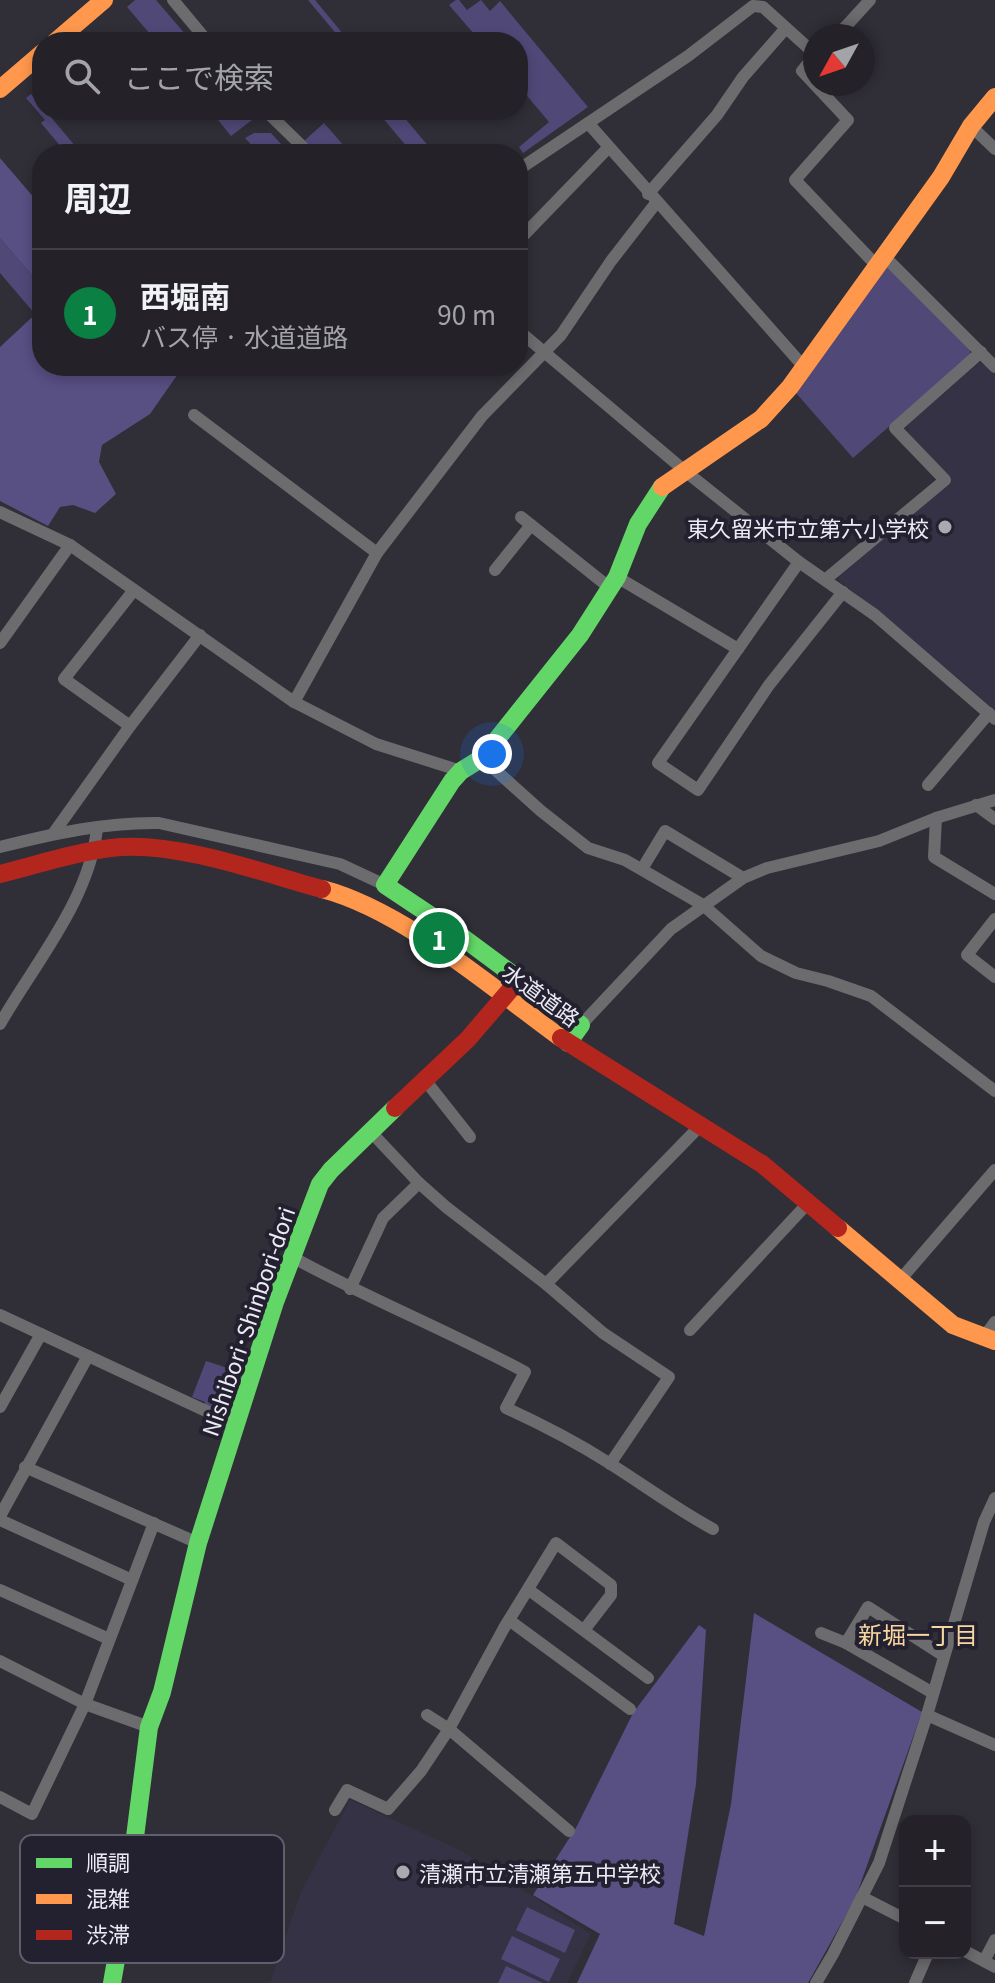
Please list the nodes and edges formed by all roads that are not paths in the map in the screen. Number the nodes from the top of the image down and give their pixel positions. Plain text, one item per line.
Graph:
1 (104, 0) edge
2 (173, 0) edge
3 (870, 0) edge
4 (848, 24) edge
5 (786, 28) junction
6 (67, 32) edge
7 (200, 32) edge
8 (803, 43) edge
9 (32, 62) edge
10 (0, 89) edge
11 (825, 96) edge
12 (995, 97) edge
13 (273, 120) edge
14 (588, 123) junction
15 (971, 126) junction
16 (299, 144) edge
17 (608, 148) junction
18 (995, 149) edge
19 (528, 163) edge
20 (652, 198) junction
21 (528, 231) edge
22 (881, 262) junction
23 (528, 338) edge
24 (546, 352) junction
25 (981, 352) junction
26 (804, 367) junction
27 (995, 367) edge
28 (528, 370) edge
29 (522, 376) edge
30 (194, 415) dead end
31 (685, 471) junction
32 (0, 512) edge
33 (70, 545) junction
34 (377, 553) junction
35 (799, 562) junction
36 (495, 570) dead end
37 (826, 579) junction
38 (614, 582) junction
39 (134, 590) junction
40 (843, 592) junction
41 (200, 635) junction
42 (0, 643) edge
43 (738, 649) junction
44 (294, 702) junction
45 (992, 716) edge
46 (130, 726) junction
47 (482, 758) junction
48 (461, 771) junction
49 (928, 785) dead end
50 (995, 800) edge
51 (976, 805) junction
52 (936, 818) junction
53 (995, 819) edge
54 (97, 828) junction
55 (53, 834) junction
56 (0, 847) edge
57 (94, 851) junction
58 (642, 869) junction
59 (0, 874) edge
60 (743, 878) junction
61 (385, 885) junction
62 (995, 894) edge
63 (703, 905) junction
64 (995, 919) edge
65 (995, 977) edge
66 (519, 979) junction
67 (504, 997) junction
68 (0, 1024) edge
69 (581, 1025) junction
70 (568, 1043) junction
71 (425, 1080) junction
72 (995, 1091) edge
73 (701, 1125) junction
74 (371, 1132) junction
75 (470, 1137) dead end
76 (995, 1170) edge
77 (419, 1183) junction
78 (809, 1202) junction
79 (294, 1258) junction
80 (900, 1280) junction
81 (546, 1284) junction
82 (350, 1289) junction
83 (0, 1315) edge
84 (690, 1330) dead end
85 (991, 1333) edge
86 (41, 1334) junction
87 (88, 1356) junction
88 (4, 1390) edge
89 (0, 1407) edge
90 (236, 1425) junction
91 (610, 1464) junction
92 (25, 1467) junction
93 (995, 1498) edge
94 (0, 1518) edge
95 (154, 1523) junction
96 (713, 1529) dead end
97 (198, 1543) junction
98 (132, 1580) junction
99 (0, 1590) edge
100 (529, 1590) junction
101 (509, 1620) junction
102 (584, 1630) junction
103 (821, 1633) dead end
104 (109, 1639) junction
105 (846, 1643) junction
106 (944, 1656) junction
107 (0, 1661) edge
108 (648, 1678) dead end
109 (933, 1693) junction
110 (85, 1704) junction
111 (630, 1709) dead end
112 (427, 1715) dead end
113 (927, 1715) junction
114 (149, 1727) junction
115 (449, 1729) junction
116 (995, 1745) edge
117 (0, 1797) edge
118 (335, 1810) dead end
119 (569, 1831) dead end
120 (135, 1835) edge
121 (862, 1897) junction
122 (899, 1916) edge
123 (995, 1940) edge
124 (971, 1954) edge
125 (925, 1959) edge
126 (116, 1963) edge
127 (990, 1964) edge
128 (112, 1983) edge
129 (816, 1983) edge
130 (915, 1983) edge

1 - 6 street
2 - 7 street
3 - 4 street
5 - 8 street
5 - 14 street
5 - 20 street
9 - 10 street
11 - 22 street
12 - 15 street
13 - 16 street
14 - 17 street
14 - 19 street
15 - 18 street
15 - 22 street
17 - 20 street
17 - 21 street
20 - 24 street
20 - 26 street
22 - 25 street
22 - 26 street
23 - 24 street
24 - 28 street
24 - 31 street
25 - 27 street
25 - 37 street
26 - 31 street
29 - 34 street
30 - 34 street
31 - 35 street
31 - 38 street
32 - 33 street
33 - 39 street
33 - 42 street
34 - 44 street
35 - 37 street
35 - 43 street
36 - 38 street
37 - 40 street
38 - 43 street
38 - 47 street
39 - 41 street
39 - 46 street
40 - 43 street
40 - 45 street
41 - 44 street
41 - 46 street
44 - 48 street
45 - 49 street
46 - 55 street
47 - 48 street
47 - 58 street
48 - 61 street
50 - 51 street
51 - 52 street
51 - 53 street
52 - 60 street
52 - 62 street
54 - 55 street
54 - 57 street
54 - 61 street
55 - 56 street
57 - 59 street, 水道道路
57 - 67 street, 水道道路
57 - 68 street
58 - 60 street
58 - 63 street
60 - 63 street
61 - 66 street
63 - 69 street
63 - 72 street
64 - 65 street
66 - 67 street, Nishibori･Shinbori-dori
66 - 69 street
67 - 70 street, 水道道路
67 - 71 street, Nishibori･Shinbori-dori
69 - 70 street
70 - 73 street, 水道道路
71 - 74 street, Nishibori･Shinbori-dori
71 - 75 street
73 - 78 street, 水道道路
73 - 81 street
74 - 77 street
74 - 79 street, Nishibori･Shinbori-dori
76 - 80 street
77 - 81 street
77 - 82 street
78 - 80 street, 水道道路
78 - 84 street
79 - 82 street
79 - 90 street, Nishibori･Shinbori-dori
80 - 85 street, 水道道路
81 - 91 street
82 - 91 street
83 - 86 street
86 - 87 street
86 - 88 street
87 - 90 street
87 - 92 street
88 - 89 street
90 - 97 street, Nishibori･Shinbori-dori
91 - 96 street
92 - 94 street
92 - 95 street
93 - 106 street
94 - 98 street
95 - 97 street
95 - 98 street
97 - 114 street, Nishibori･Shinbori-dori
98 - 104 street
99 - 104 street
100 - 101 street
100 - 102 street
100 - 102 street
101 - 111 street
101 - 115 street
102 - 108 street
103 - 105 street
104 - 110 street
105 - 106 street
105 - 109 street
106 - 109 street
107 - 110 street
109 - 113 street
110 - 114 street
110 - 117 street
112 - 115 street
113 - 116 street
113 - 121 street
114 - 120 street, Nishibori･Shinbori-dori
115 - 118 street
115 - 119 street
121 - 122 street
121 - 129 street
123 - 127 street
124 - 127 street
125 - 130 street
126 - 128 street, Nishibori･Shinbori-dori

